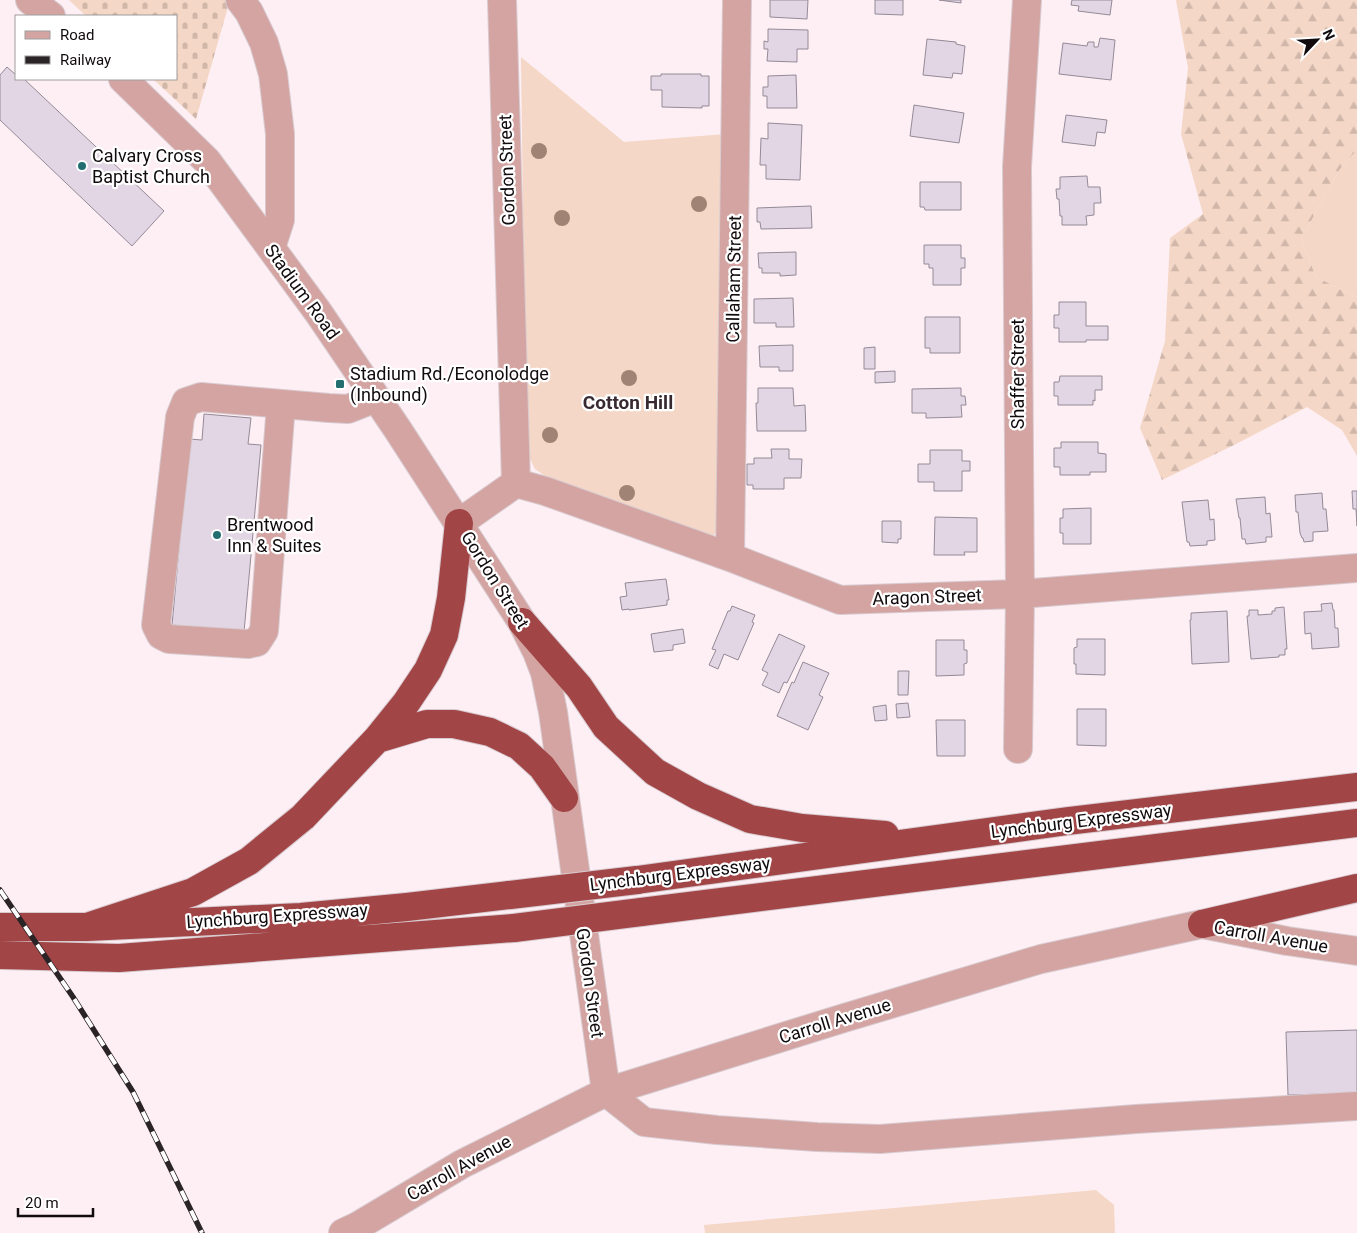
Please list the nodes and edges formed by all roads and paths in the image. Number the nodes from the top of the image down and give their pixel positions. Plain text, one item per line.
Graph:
1 (30, 0) edge
2 (240, 0) edge
3 (502, 0) edge
4 (737, 0) edge
5 (1027, 0) edge
6 (50, 15) edge
7 (124, 80) edge
8 (271, 248) junction
9 (376, 398) junction
10 (281, 404) junction
11 (516, 483) junction
12 (459, 523) junction
13 (730, 557) junction
14 (1357, 568) edge
15 (1020, 594) junction
16 (522, 622) junction
17 (377, 738) junction
18 (1018, 749) dead end
19 (1357, 787) edge
20 (564, 798) junction
21 (1357, 823) edge
22 (939, 839) junction
23 (1357, 888) edge
24 (1202, 924) junction
25 (0, 927) edge
26 (87, 927) junction
27 (1357, 951) edge
28 (0, 955) edge
29 (606, 1092) junction
30 (1357, 1106) edge
31 (344, 1233) edge

1 - 6 street
2 - 8 street
3 - 11 street, Gordon Street
4 - 13 street, Callaham Street
5 - 15 street, Shaffer Street
7 - 8 street, Stadium Road
8 - 9 street, Stadium Road
9 - 10 street
9 - 12 street, Stadium Road
10 - 10 street
11 - 12 street, Gordon Street
11 - 13 street, Aragon Street
12 - 16 street, Gordon Street
12 - 17 highway
13 - 15 street, Aragon Street
14 - 15 street, Aragon Street
15 - 18 street, Shaffer Street
16 - 20 street, Gordon Street
16 - 22 highway
17 - 20 highway
17 - 26 highway
19 - 22 highway, Lynchburg Expressway
20 - 29 street, Gordon Street
21 - 28 highway, Lynchburg Expressway, bridge
22 - 26 highway, Lynchburg Expressway, bridge
23 - 24 highway
24 - 27 street, Carroll Avenue
24 - 29 street, Carroll Avenue
25 - 26 highway, Lynchburg Expressway
29 - 30 street
29 - 31 street, Carroll Avenue

